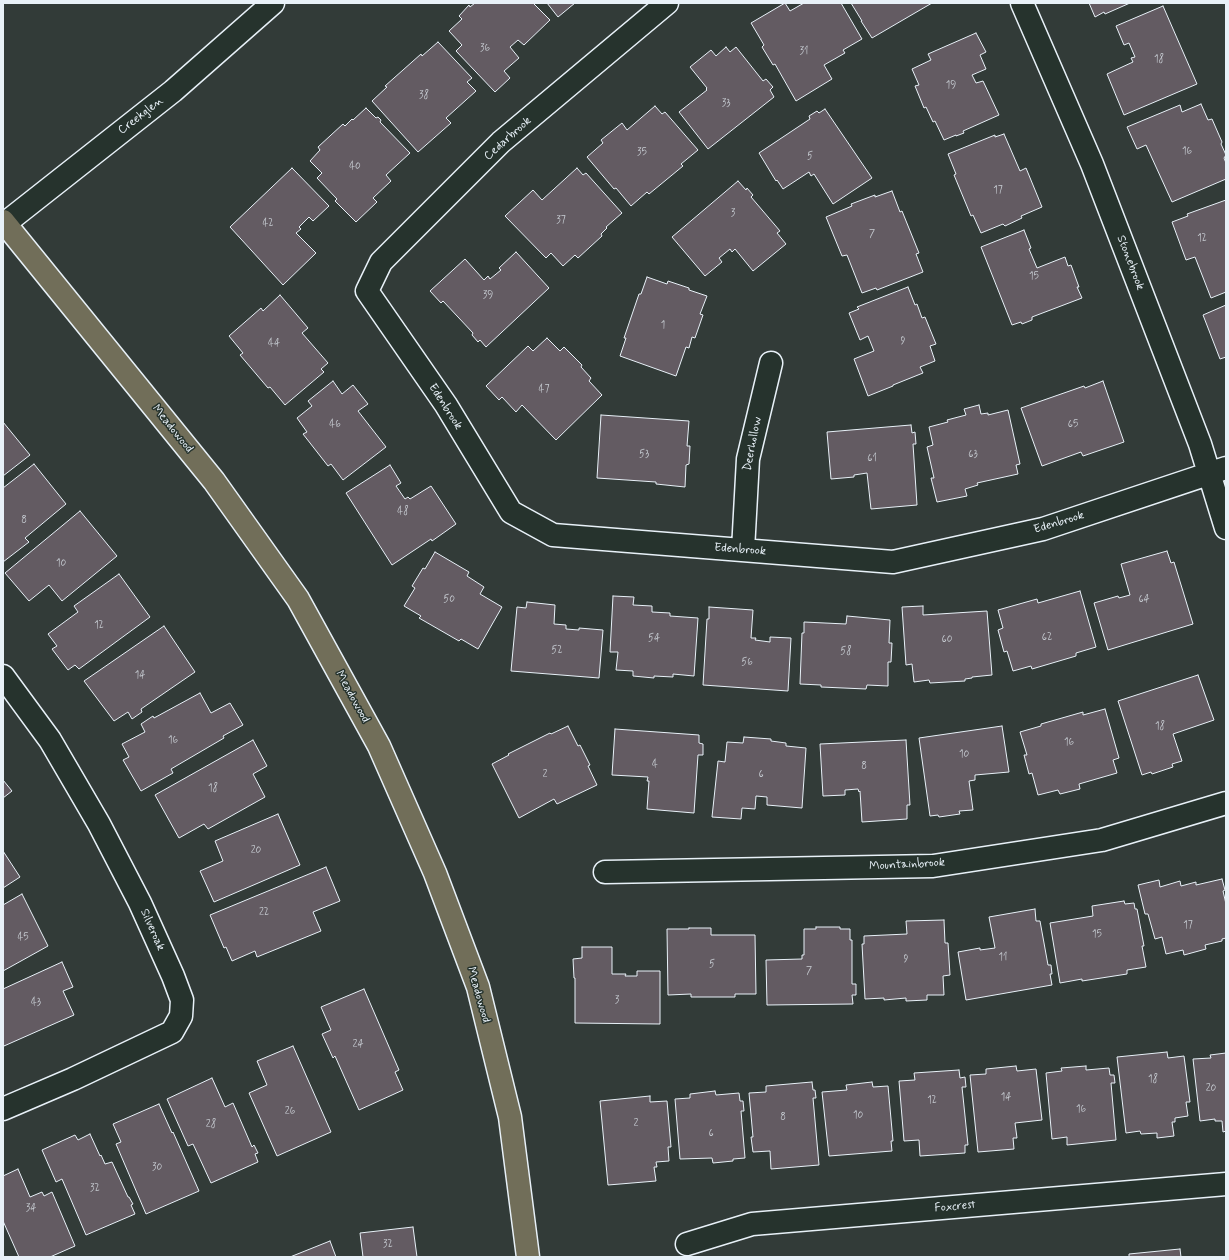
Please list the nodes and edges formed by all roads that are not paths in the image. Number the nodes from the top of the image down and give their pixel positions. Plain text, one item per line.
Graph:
1 (273, 3) edge
2 (667, 3) edge
3 (1022, 3) edge
4 (4, 223) edge
5 (367, 291) joint
6 (771, 363) dead end
7 (1218, 471) edge
8 (1226, 528) edge
9 (743, 550) junction
10 (3, 676) edge
11 (1226, 803) edge
12 (605, 872) dead end
13 (3, 1109) edge
14 (1226, 1184) edge
15 (687, 1244) dead end
16 (528, 1257) edge

1 - 4 street, Creekglen
2 - 5 street, Cedarbrook
3 - 7 street, Stonebrook
4 - 16 main road, Meadowood
5 - 9 street, Edenbrook
6 - 9 street, Deerhollow
7 - 8 street, Stonebrook
7 - 9 street, Edenbrook
10 - 13 street, Silveroak
11 - 12 street, Mountainbrook
14 - 15 street, Foxcrest

